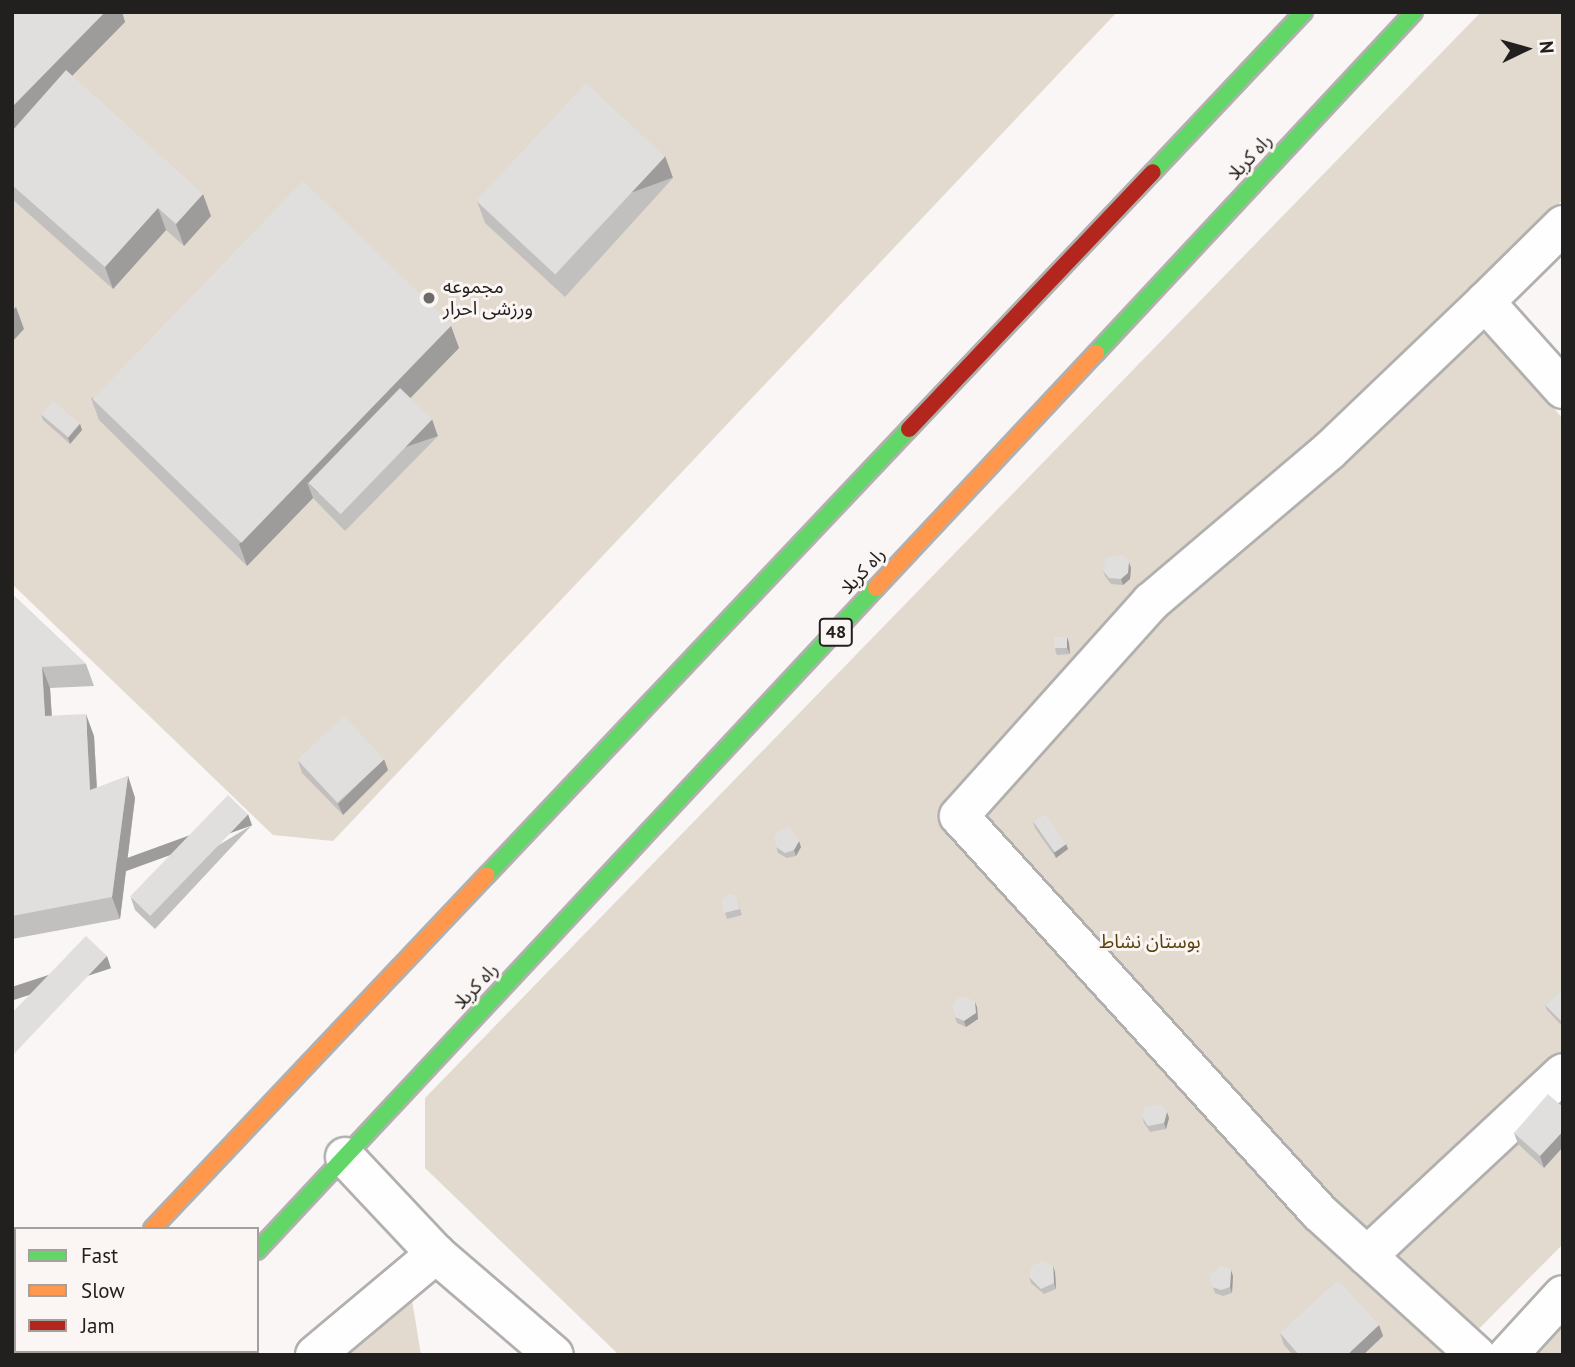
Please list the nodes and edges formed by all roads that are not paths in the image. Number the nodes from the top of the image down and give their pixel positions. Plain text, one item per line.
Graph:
1 (1304, 12) edge
2 (1414, 12) edge
3 (1563, 225) edge
4 (1485, 302) junction
5 (1563, 389) edge
6 (1563, 1073) edge
7 (345, 1157) junction
8 (154, 1227) edge
9 (259, 1249) edge
10 (436, 1254) junction
11 (1367, 1256) junction
12 (1563, 1295) edge
13 (315, 1355) edge
14 (554, 1355) edge
15 (1476, 1355) edge
16 (1508, 1355) edge

1 - 8 main road
2 - 7 main road, راه کربلا / 48
3 - 4 street
4 - 5 street
4 - 11 street
6 - 11 street
7 - 9 main road, راه کربلا / 48
7 - 10 street
10 - 13 street
10 - 14 street
11 - 15 street
12 - 16 street

